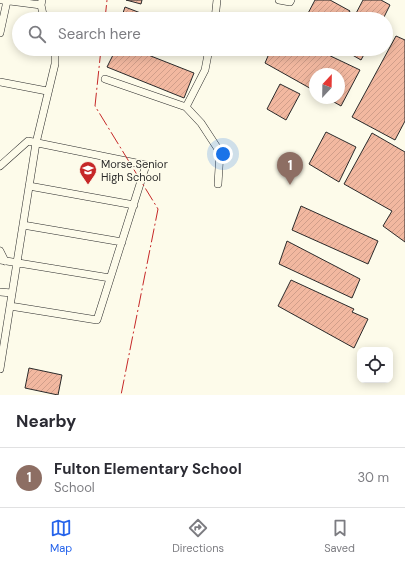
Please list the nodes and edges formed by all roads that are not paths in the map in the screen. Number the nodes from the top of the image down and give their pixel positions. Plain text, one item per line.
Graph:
1 (217, 0) edge
2 (279, 0) edge
3 (291, 0) edge
4 (5, 1) edge
5 (41, 2) edge
6 (43, 12) edge
7 (216, 12) edge
8 (0, 33) edge
9 (55, 56) edge
10 (208, 56) edge
11 (105, 79) dead end
12 (0, 82) edge
13 (47, 91) junction
14 (186, 107) junction
15 (36, 143) junction
16 (0, 166) edge
17 (218, 184) dead end
18 (29, 186) junction
19 (134, 205) junction
20 (23, 225) junction
21 (122, 242) junction
22 (0, 251) edge
23 (3, 260) edge
24 (17, 262) junction
25 (110, 278) junction
26 (0, 292) edge
27 (12, 293) junction
28 (10, 306) junction
29 (0, 365) edge

1 - 7 lane
2 - 3 lane
4 - 5 lane
4 - 8 lane
5 - 6 lane
9 - 13 lane
10 - 14 lane
11 - 14 lane
12 - 13 lane
13 - 15 lane
14 - 17 lane
15 - 16 lane
15 - 18 lane
15 - 19 lane
18 - 19 lane
18 - 20 lane
19 - 21 lane
20 - 21 lane
20 - 24 lane
21 - 25 lane
22 - 23 lane
23 - 24 lane
24 - 25 lane
24 - 27 lane
25 - 28 lane
26 - 27 lane
27 - 28 lane
28 - 29 lane

